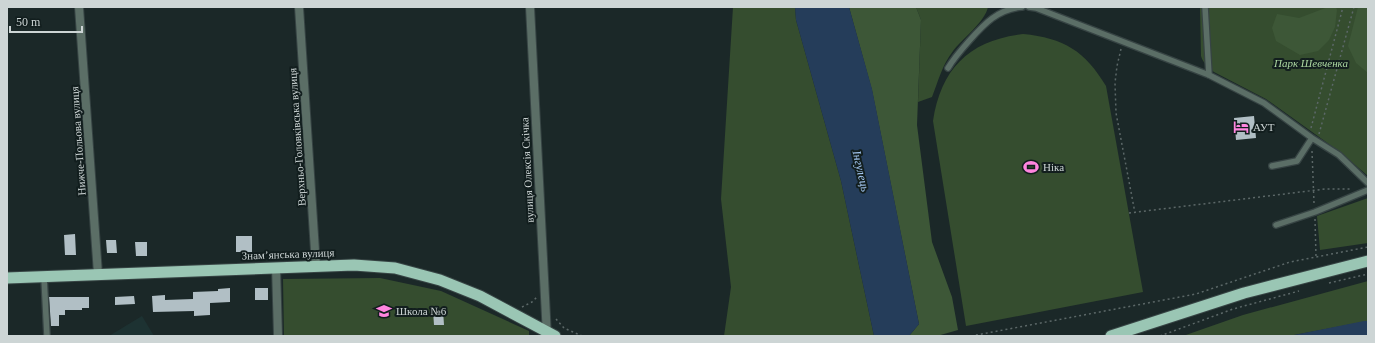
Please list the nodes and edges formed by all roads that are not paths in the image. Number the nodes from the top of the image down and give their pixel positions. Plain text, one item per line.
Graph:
1 (79, 7) edge
2 (299, 7) edge
3 (530, 7) edge
4 (1022, 7) edge
5 (1029, 7) edge
6 (1205, 7) edge
7 (948, 68) dead end
8 (1209, 75) junction
9 (1312, 138) junction
10 (1272, 166) dead end
11 (1368, 183) edge
12 (1368, 190) edge
13 (1276, 225) dead end
14 (1368, 261) edge
15 (316, 266) junction
16 (276, 267) junction
17 (98, 274) junction
18 (44, 276) junction
19 (7, 278) edge
20 (550, 334) edge
21 (47, 336) edge
22 (278, 336) edge
23 (1111, 336) edge

1 - 17 street, Нижче-Польова вулиця
2 - 15 street, Верхньо-Головківська вулиця
3 - 20 street, вулиця Олексія Скічка
4 - 7 lane
5 - 8 lane
6 - 8 lane
8 - 9 lane
9 - 10 lane
9 - 11 lane
12 - 13 lane
14 - 23 highway
15 - 16 highway, Знамʼянська вулиця
15 - 20 highway, Знамʼянська вулиця
16 - 17 highway, Знамʼянська вулиця
16 - 22 street
17 - 18 highway, Знамʼянська вулиця
18 - 19 highway, Знамʼянська вулиця
18 - 21 lane

